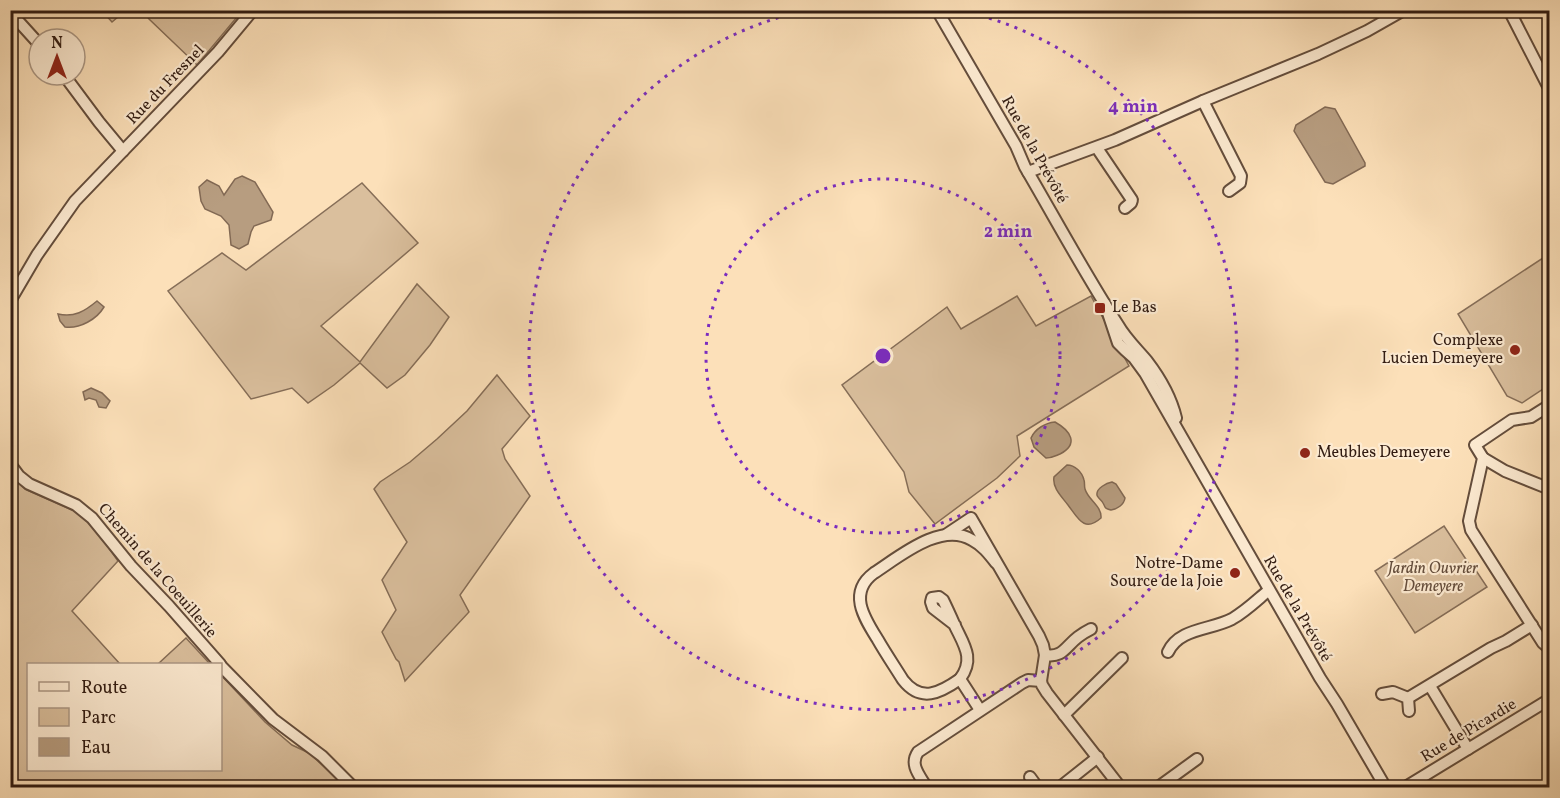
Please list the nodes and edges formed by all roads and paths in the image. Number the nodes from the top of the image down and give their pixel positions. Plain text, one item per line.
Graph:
1 (253, 10) edge
2 (937, 10) edge
3 (1404, 10) edge
4 (1509, 10) edge
5 (10, 12) edge
6 (27, 31) edge
7 (73, 87) edge
8 (1550, 90) edge
9 (1203, 101) junction
10 (1096, 148) junction
11 (123, 151) junction
12 (1028, 172) junction
13 (1230, 191) dead end
14 (1125, 208) dead end
15 (10, 301) edge
16 (1550, 405) edge
17 (1483, 458) junction
18 (10, 464) edge
19 (1550, 489) edge
20 (947, 534) junction
21 (996, 563) junction
22 (1269, 590) junction
23 (955, 625) dead end
24 (1532, 625) junction
25 (1091, 629) dead end
26 (1550, 649) edge
27 (1168, 652) dead end
28 (1045, 656) junction
29 (1122, 658) dead end
30 (218, 663) edge
31 (222, 667) edge
32 (960, 679) junction
33 (1041, 681) junction
34 (1430, 686) junction
35 (1382, 694) dead end
36 (1408, 698) junction
37 (1550, 699) edge
38 (980, 710) junction
39 (1409, 711) dead end
40 (1064, 715) junction
41 (1468, 749) junction
42 (1098, 757) junction
43 (1197, 759) dead end
44 (1030, 777) dead end
45 (354, 788) edge
46 (927, 788) edge
47 (1038, 788) edge
48 (1059, 788) edge
49 (1121, 788) edge
50 (1157, 788) edge
51 (1386, 788) edge
52 (1404, 788) edge

1 - 11 street, Rue du Fresnel
2 - 12 street, Rue de la Prévôté
3 - 9 street
4 - 8 street
5 - 6 street
7 - 11 street
9 - 10 street
9 - 13 street
10 - 12 street
10 - 14 street
11 - 15 street, Rue du Fresnel
12 - 22 street, Rue de la Prévôté
16 - 17 street
17 - 19 street
17 - 24 street
18 - 30 street, Chemin de la Coeuillerie
20 - 21 street
20 - 21 street
20 - 32 street
21 - 28 street
22 - 27 street
22 - 51 street, Rue de la Prévôté
23 - 32 street
24 - 26 street
24 - 34 street
25 - 28 street
28 - 33 street
29 - 40 street
31 - 45 street, Chemin de la Coeuillerie
32 - 38 street
33 - 38 street
33 - 40 street
34 - 36 street
34 - 41 street
35 - 36 street
36 - 39 street
37 - 41 street, Rue de Picardie
38 - 46 street
40 - 42 street
41 - 52 street, Rue de Picardie
42 - 48 street
42 - 49 street
43 - 50 street
44 - 47 street

